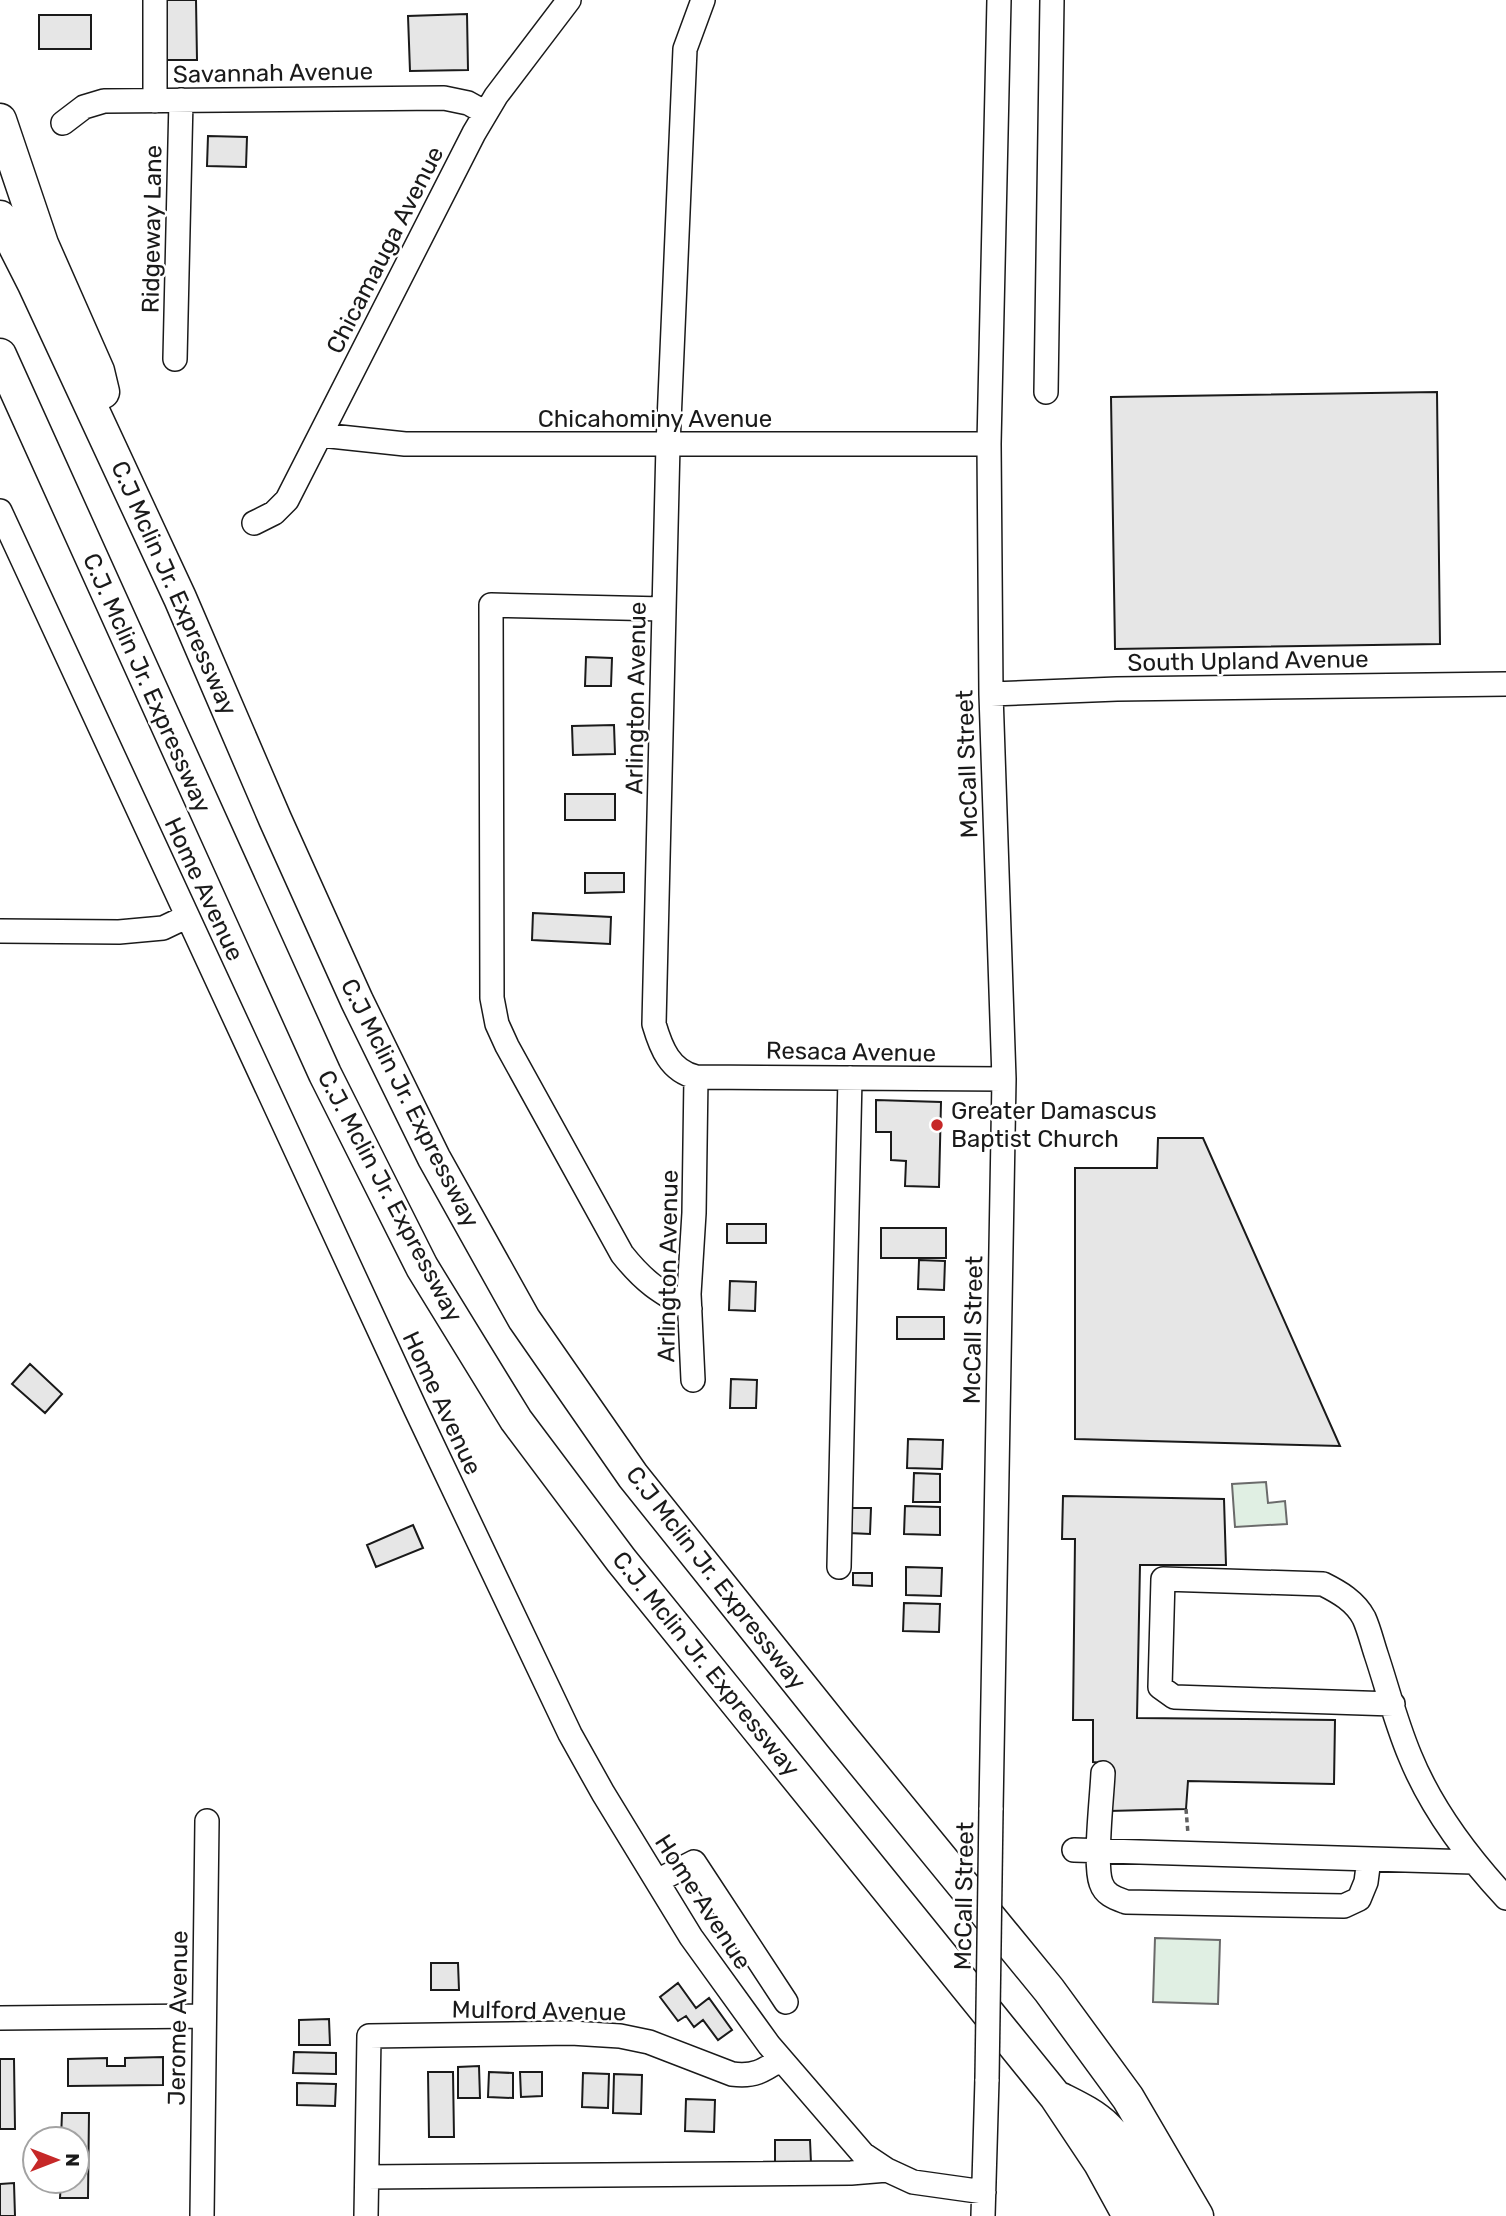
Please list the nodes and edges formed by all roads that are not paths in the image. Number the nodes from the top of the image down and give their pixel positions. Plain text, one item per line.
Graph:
1 (155, 0) edge
2 (569, 0) edge
3 (703, 0) edge
4 (999, 0) edge
5 (1052, 0) edge
6 (180, 100) junction
7 (155, 101) junction
8 (486, 113) junction
9 (0, 120) edge
10 (63, 123) dead end
11 (0, 217) edge
12 (0, 355) edge
13 (175, 359) dead end
14 (1046, 392) dead end
15 (321, 435) junction
16 (989, 444) junction
17 (668, 445) junction
18 (122, 472) junction
19 (0, 511) edge
20 (254, 523) dead end
21 (664, 610) junction
22 (1506, 684) edge
23 (991, 694) junction
24 (186, 917) junction
25 (0, 931) edge
26 (696, 1077) junction
27 (850, 1078) junction
28 (1004, 1079) junction
29 (690, 1310) junction
30 (693, 1380) dead end
31 (839, 1567) dead end
32 (1392, 1704) junction
33 (1103, 1773) dead end
34 (207, 1821) dead end
35 (1074, 1850) dead end
36 (1099, 1851) junction
37 (1369, 1859) junction
38 (1474, 1862) junction
39 (657, 1881) junction
40 (1506, 1898) edge
41 (786, 2002) dead end
42 (204, 2016) junction
43 (0, 2018) edge
44 (781, 2059) junction
45 (1056, 2097) junction
46 (887, 2170) junction
47 (367, 2177) junction
48 (984, 2192) junction
49 (202, 2216) edge
50 (366, 2216) edge
51 (984, 2216) edge
52 (1129, 2216) edge
53 (1163, 2216) edge
54 (1196, 2216) edge

1 - 7 street
2 - 8 street, Chicamauga Avenue
3 - 17 street, Arlington Avenue
4 - 16 street, McCall Street
5 - 14 street
6 - 7 street, Savannah Avenue
6 - 8 street, Savannah Avenue
6 - 13 street, Ridgeway Lane
7 - 10 street, Savannah Avenue
8 - 15 street, Chicamauga Avenue
9 - 18 highway
11 - 18 highway, C.J Mclin Jr. Expressway
12 - 45 highway, C.J. Mclin Jr. Expressway
15 - 17 street, Chicahominy Avenue
15 - 20 street, Chicamauga Avenue
16 - 17 street, Chicahominy Avenue
16 - 23 street, McCall Street
17 - 21 street, Arlington Avenue
18 - 54 highway, C.J Mclin Jr. Expressway
19 - 24 street, Home Avenue
21 - 26 street, Arlington Avenue
21 - 29 street
22 - 23 street, South Upland Avenue
23 - 28 street, McCall Street
24 - 25 street
24 - 39 street, Home Avenue
26 - 27 street, Resaca Avenue
26 - 29 street, Arlington Avenue
27 - 28 street, Resaca Avenue
27 - 31 street
28 - 48 street, McCall Street, bridge
29 - 30 street, Arlington Avenue
32 - 32 street
32 - 38 street
33 - 36 street
34 - 42 street, Jerome Avenue
35 - 36 street
36 - 37 street
36 - 37 street
37 - 38 street
38 - 40 street
39 - 41 street
39 - 44 street, Home Avenue
42 - 43 street
42 - 49 street, Jerome Avenue
44 - 46 street, Home Avenue
44 - 47 street, Mulford Avenue
45 - 52 highway, C.J. Mclin Jr. Expressway
45 - 53 highway
46 - 47 street
46 - 48 street, Home Avenue
47 - 50 street
48 - 51 street, McCall Street

